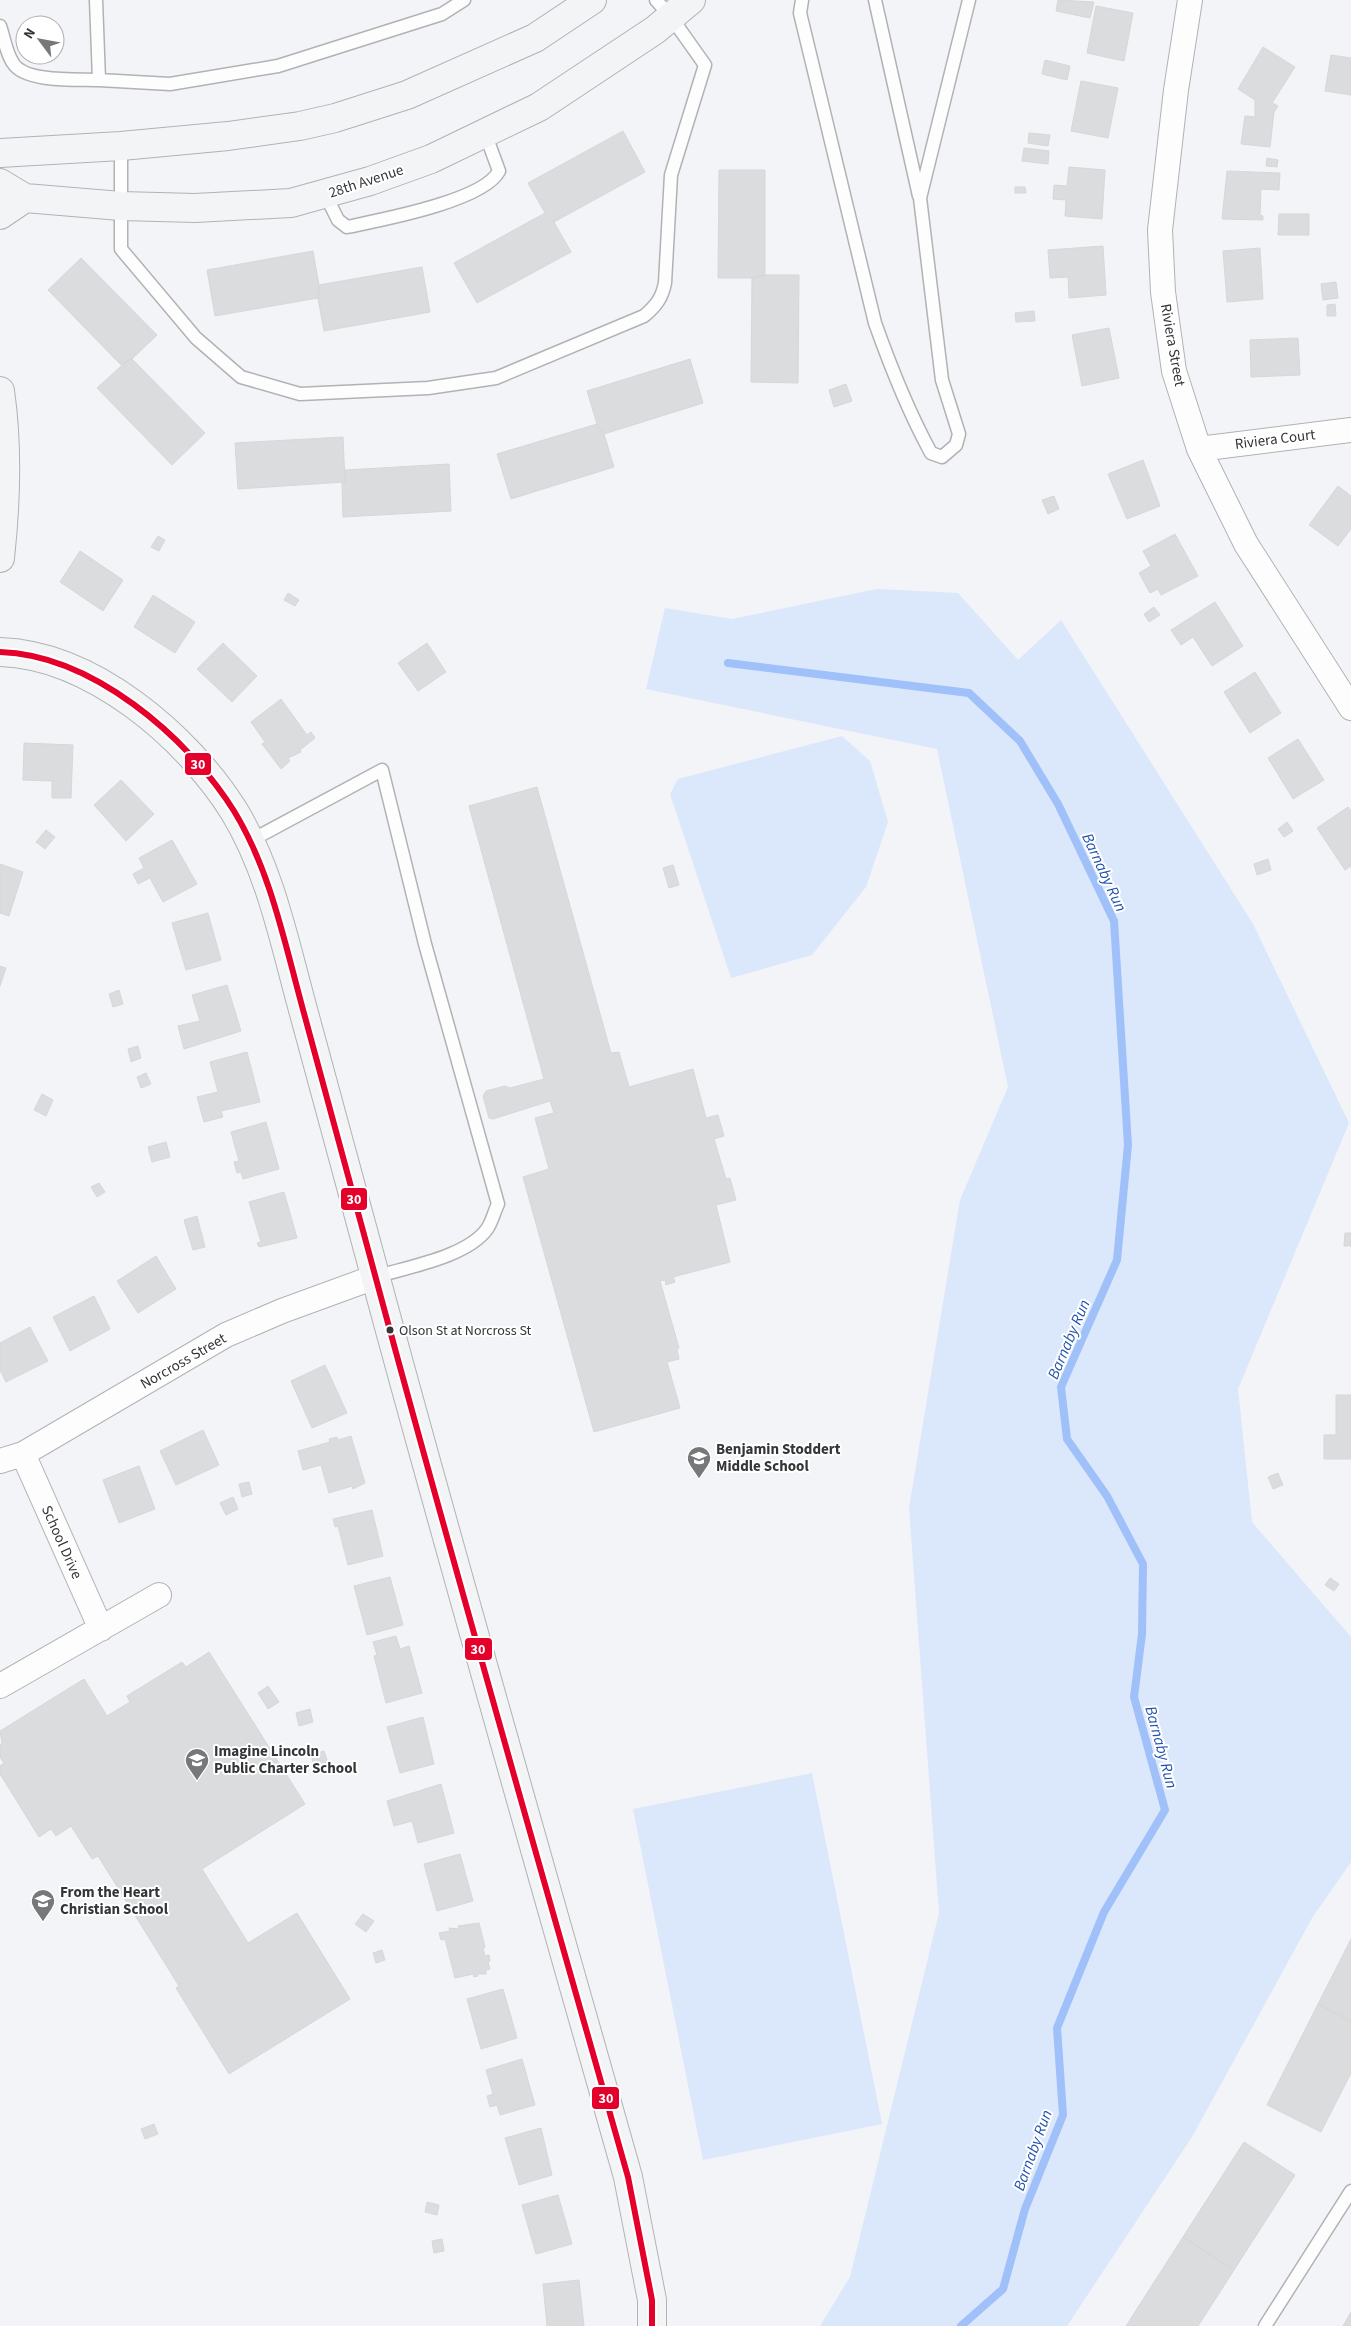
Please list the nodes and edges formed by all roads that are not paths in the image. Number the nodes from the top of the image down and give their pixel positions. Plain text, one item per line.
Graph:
1 (96, 0) edge
2 (464, 0) edge
3 (592, 0) edge
4 (802, 0) edge
5 (875, 0) edge
6 (969, 0) edge
7 (1190, 0) edge
8 (673, 6) edge
9 (0, 26) edge
10 (100, 80) junction
11 (485, 133) junction
12 (121, 146) junction
13 (0, 153) edge
14 (0, 183) edge
15 (326, 194) junction
16 (25, 198) junction
17 (920, 198) junction
18 (120, 206) junction
19 (0, 215) edge
20 (0, 391) edge
21 (1351, 430) edge
22 (1199, 449) junction
23 (0, 558) edge
24 (0, 652) edge
25 (1351, 708) edge
26 (250, 841) junction
27 (375, 1277) junction
28 (24, 1454) junction
29 (0, 1461) edge
30 (160, 1595) dead end
31 (101, 1629) junction
32 (0, 1686) edge
33 (1351, 2191) edge
34 (652, 2326) edge
35 (1265, 2326) edge

1 - 10 lane
2 - 10 lane
3 - 12 street
4 - 17 lane
5 - 17 lane
6 - 17 lane
7 - 22 street, Riviera Street
8 - 11 street, 28th Avenue
8 - 18 lane
9 - 10 lane
11 - 15 street, 28th Avenue
11 - 15 lane
12 - 13 street
12 - 18 lane
14 - 16 street, 28th Avenue
15 - 18 street, 28th Avenue
16 - 18 street, 28th Avenue
16 - 19 street
20 - 23 street
21 - 22 street, Riviera Court
22 - 25 street, Riviera Street
24 - 26 street
26 - 27 street
26 - 27 lane
27 - 28 street, Norcross Street
27 - 34 street
28 - 29 street, Norcross Street
28 - 31 street, School Drive
30 - 31 street
31 - 32 street
33 - 35 lane

